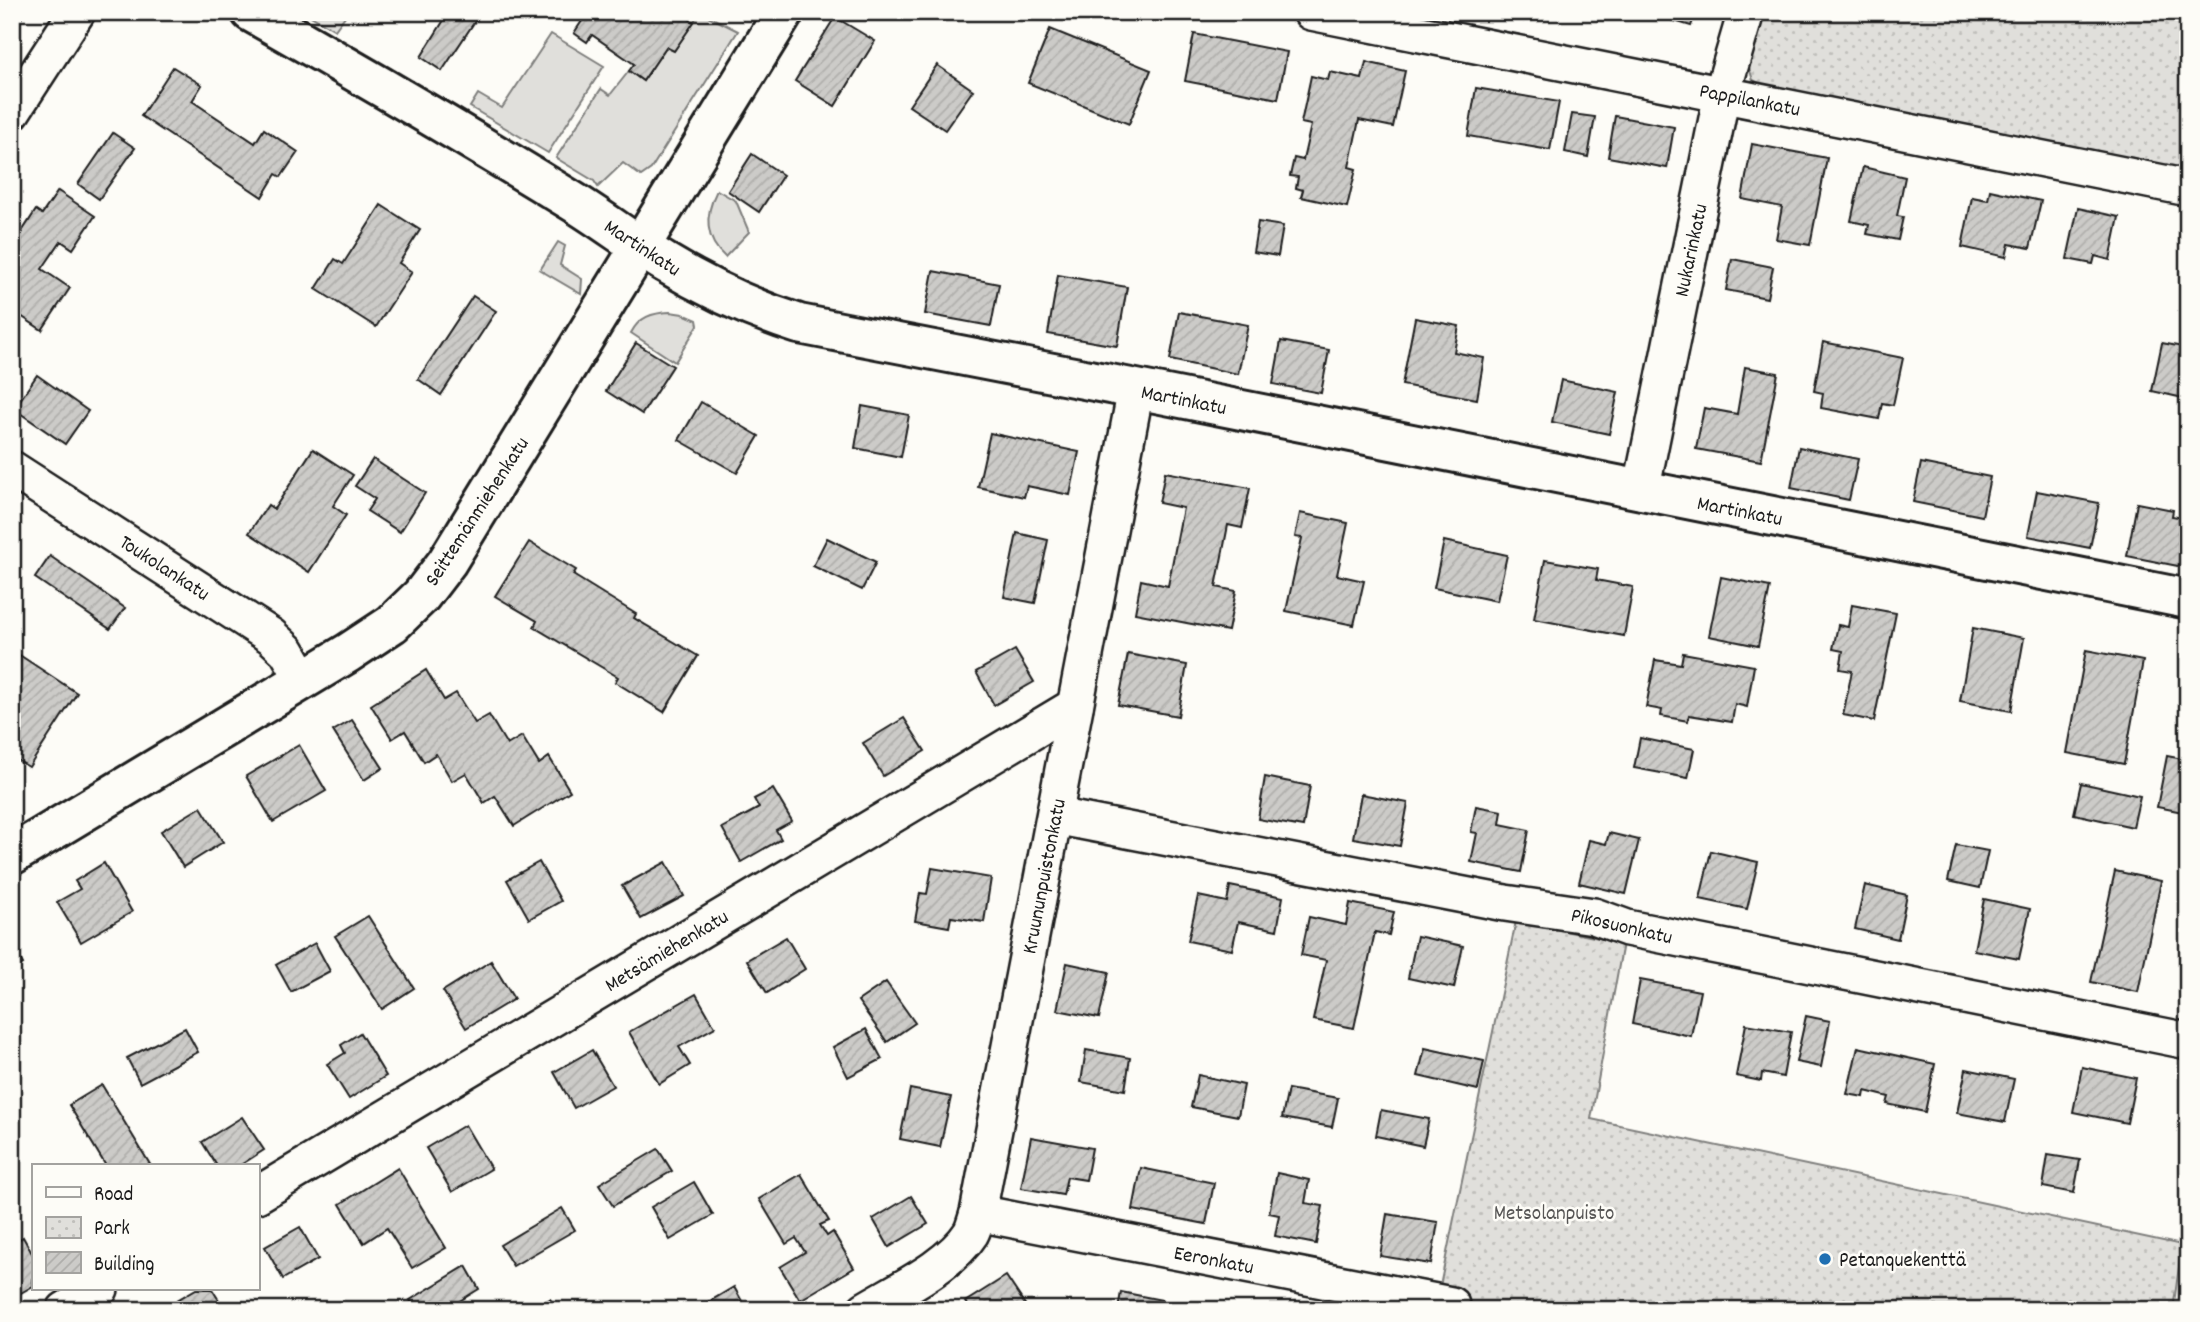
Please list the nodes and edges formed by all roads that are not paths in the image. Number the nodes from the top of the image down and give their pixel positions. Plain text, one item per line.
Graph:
1 (77, 12) edge
2 (251, 12) edge
3 (784, 12) edge
4 (1311, 12) edge
5 (1746, 12) edge
6 (1722, 93) junction
7 (12, 112) edge
8 (2188, 188) edge
9 (641, 247) junction
10 (1136, 389) junction
11 (12, 469) edge
12 (1641, 491) junction
13 (2188, 599) edge
14 (304, 680) junction
15 (1075, 706) junction
16 (1055, 816) junction
17 (12, 855) edge
18 (2188, 1041) edge
19 (259, 1194) edge
20 (978, 1213) junction
21 (98, 1290) edge
22 (1451, 1305) dead end
23 (65, 1310) edge
24 (865, 1310) edge

1 - 7 street
2 - 9 street, Martinkatu
3 - 9 street, Seittemänmiehenkatu
4 - 6 street, Pappilankatu
5 - 6 street, Nukarinkatu
6 - 8 street, Pappilankatu
6 - 12 street, Nukarinkatu
9 - 10 street, Martinkatu
9 - 14 street, Seittemänmiehenkatu
10 - 12 street, Martinkatu
10 - 15 street, Kruununpuistonkatu
11 - 14 street, Toukolankatu
12 - 13 street, Martinkatu
14 - 17 street, Seittemänmiehenkatu
15 - 16 street, Kruununpuistonkatu
15 - 19 street, Metsämiehenkatu
16 - 18 street, Pikosuonkatu
16 - 20 street, Kruununpuistonkatu
20 - 22 street, Eeronkatu
20 - 24 street, Kruununpuistonkatu
21 - 23 street

